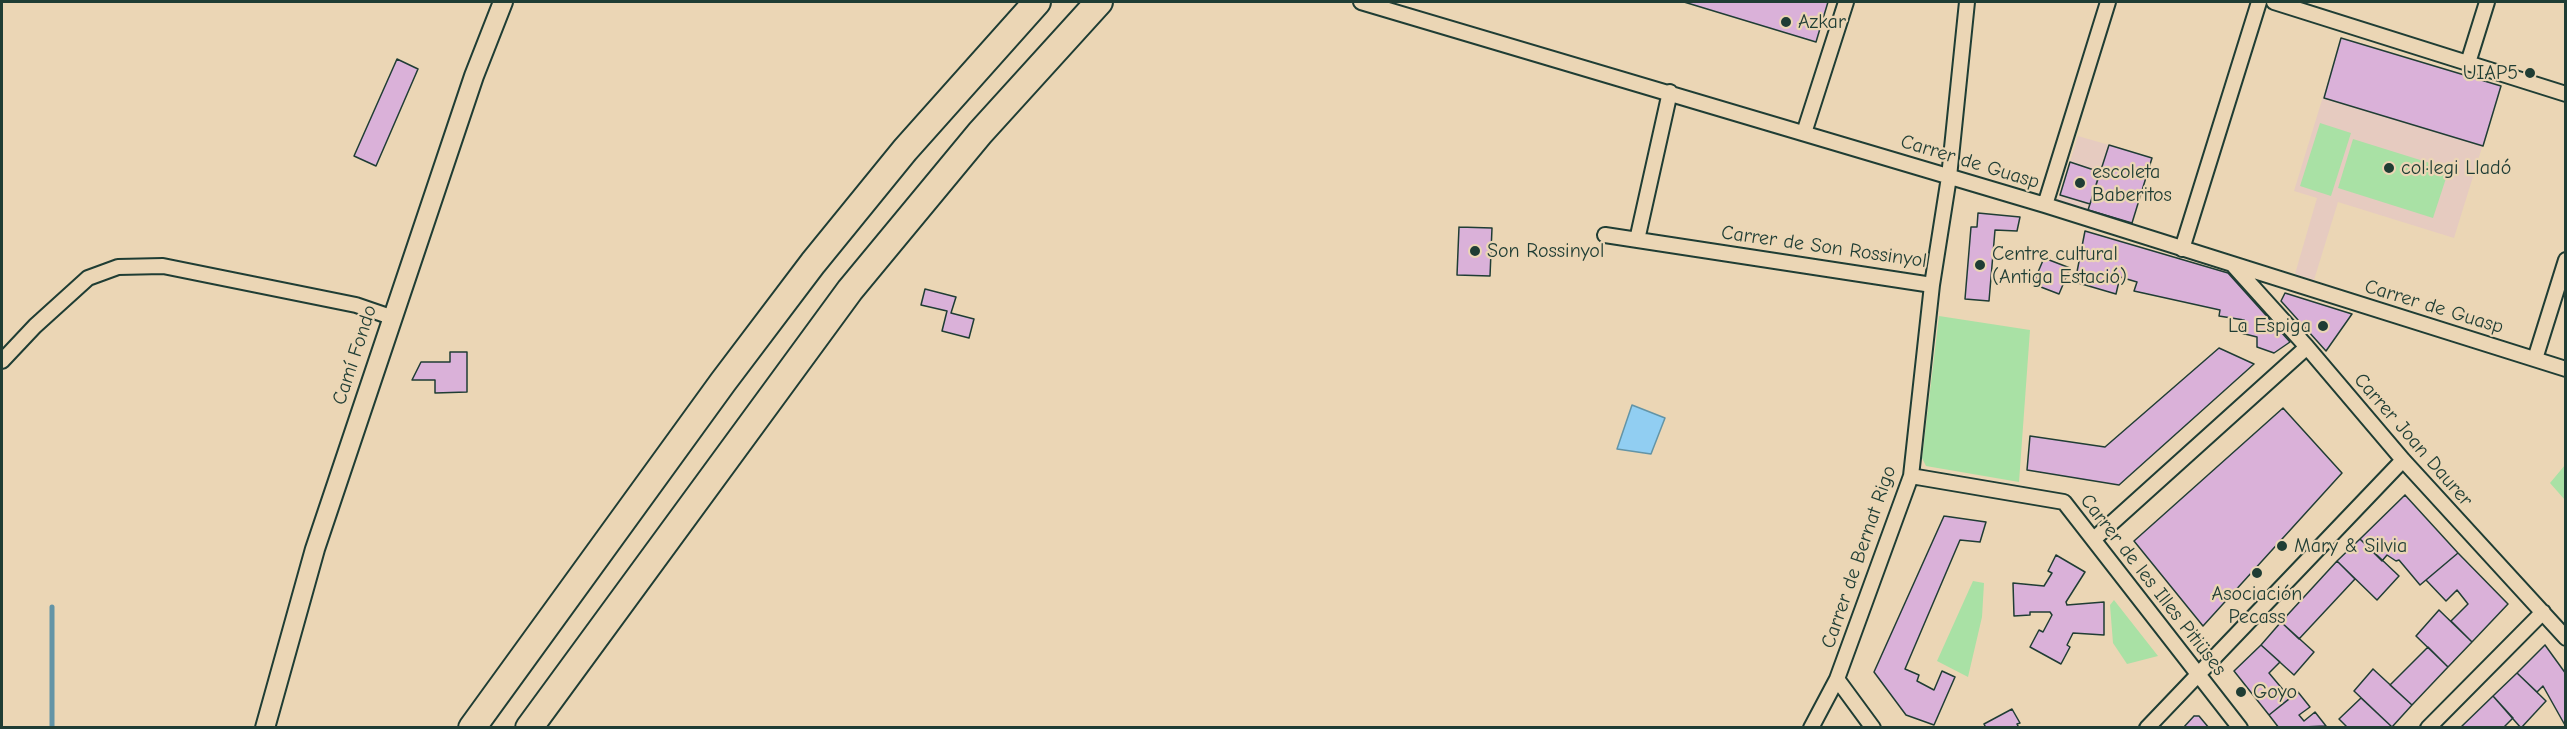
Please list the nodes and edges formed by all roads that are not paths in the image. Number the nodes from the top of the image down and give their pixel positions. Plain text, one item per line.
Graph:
1 (503, 2) edge
2 (1037, 2) edge
3 (1099, 2) edge
4 (1361, 2) edge
5 (1846, 2) edge
6 (1967, 2) edge
7 (2108, 2) edge
8 (2259, 2) edge
9 (2274, 2) edge
10 (2487, 2) edge
11 (2468, 63) junction
12 (1670, 92) junction
13 (2565, 94) edge
14 (1804, 133) junction
15 (1949, 177) junction
16 (2045, 205) junction
17 (1605, 235) dead end
18 (1637, 240) junction
19 (2182, 249) junction
20 (2565, 260) edge
21 (2234, 265) junction
22 (1932, 285) junction
23 (391, 317) junction
24 (2307, 347) junction
25 (2535, 359) junction
26 (2, 361) edge
27 (2565, 369) edge
28 (2403, 460) junction
29 (1911, 476) junction
30 (2094, 538) junction
31 (2543, 612) junction
32 (2565, 638) edge
33 (2199, 674) junction
34 (1837, 679) junction
35 (265, 728) edge
36 (472, 728) edge
37 (529, 728) edge
38 (1811, 728) edge
39 (1873, 728) edge
40 (2147, 728) edge
41 (2240, 728) edge
42 (2428, 728) edge

1 - 23 street, Camí Fondo
2 - 36 highway
3 - 37 highway
4 - 12 street, Carrer de Guasp
5 - 14 street
6 - 15 street, Carrer de Son Rossinyol
7 - 16 street
8 - 19 street
9 - 11 street
10 - 11 street
11 - 13 street
12 - 14 street, Carrer de Guasp
12 - 18 street
14 - 15 street, Carrer de Guasp
15 - 16 street, Carrer de Guasp
15 - 22 street, Carrer de Son Rossinyol
16 - 19 street, Carrer de Guasp
17 - 18 street, Carrer de Son Rossinyol
18 - 22 street, Carrer de Son Rossinyol
19 - 21 street, Carrer de Guasp
20 - 25 street
21 - 24 street, Carrer Joan Daurer
21 - 25 street, Carrer de Guasp
22 - 29 street, Carrer de Bernat Rigo
23 - 26 street
23 - 35 street, Camí Fondo
24 - 28 street, Carrer Joan Daurer
24 - 30 street
25 - 27 street, Carrer de Guasp
28 - 31 street, Carrer Joan Daurer
28 - 33 street
29 - 30 street, Carrer de les Illes Pitiüses
29 - 34 street, Carrer de Bernat Rigo
30 - 33 street, Carrer de les Illes Pitiüses
31 - 32 street, Carrer Joan Daurer
31 - 42 street
33 - 40 street
33 - 41 street, Carrer de les Illes Pitiüses
34 - 38 street, Carrer de Bernat Rigo
34 - 39 street

